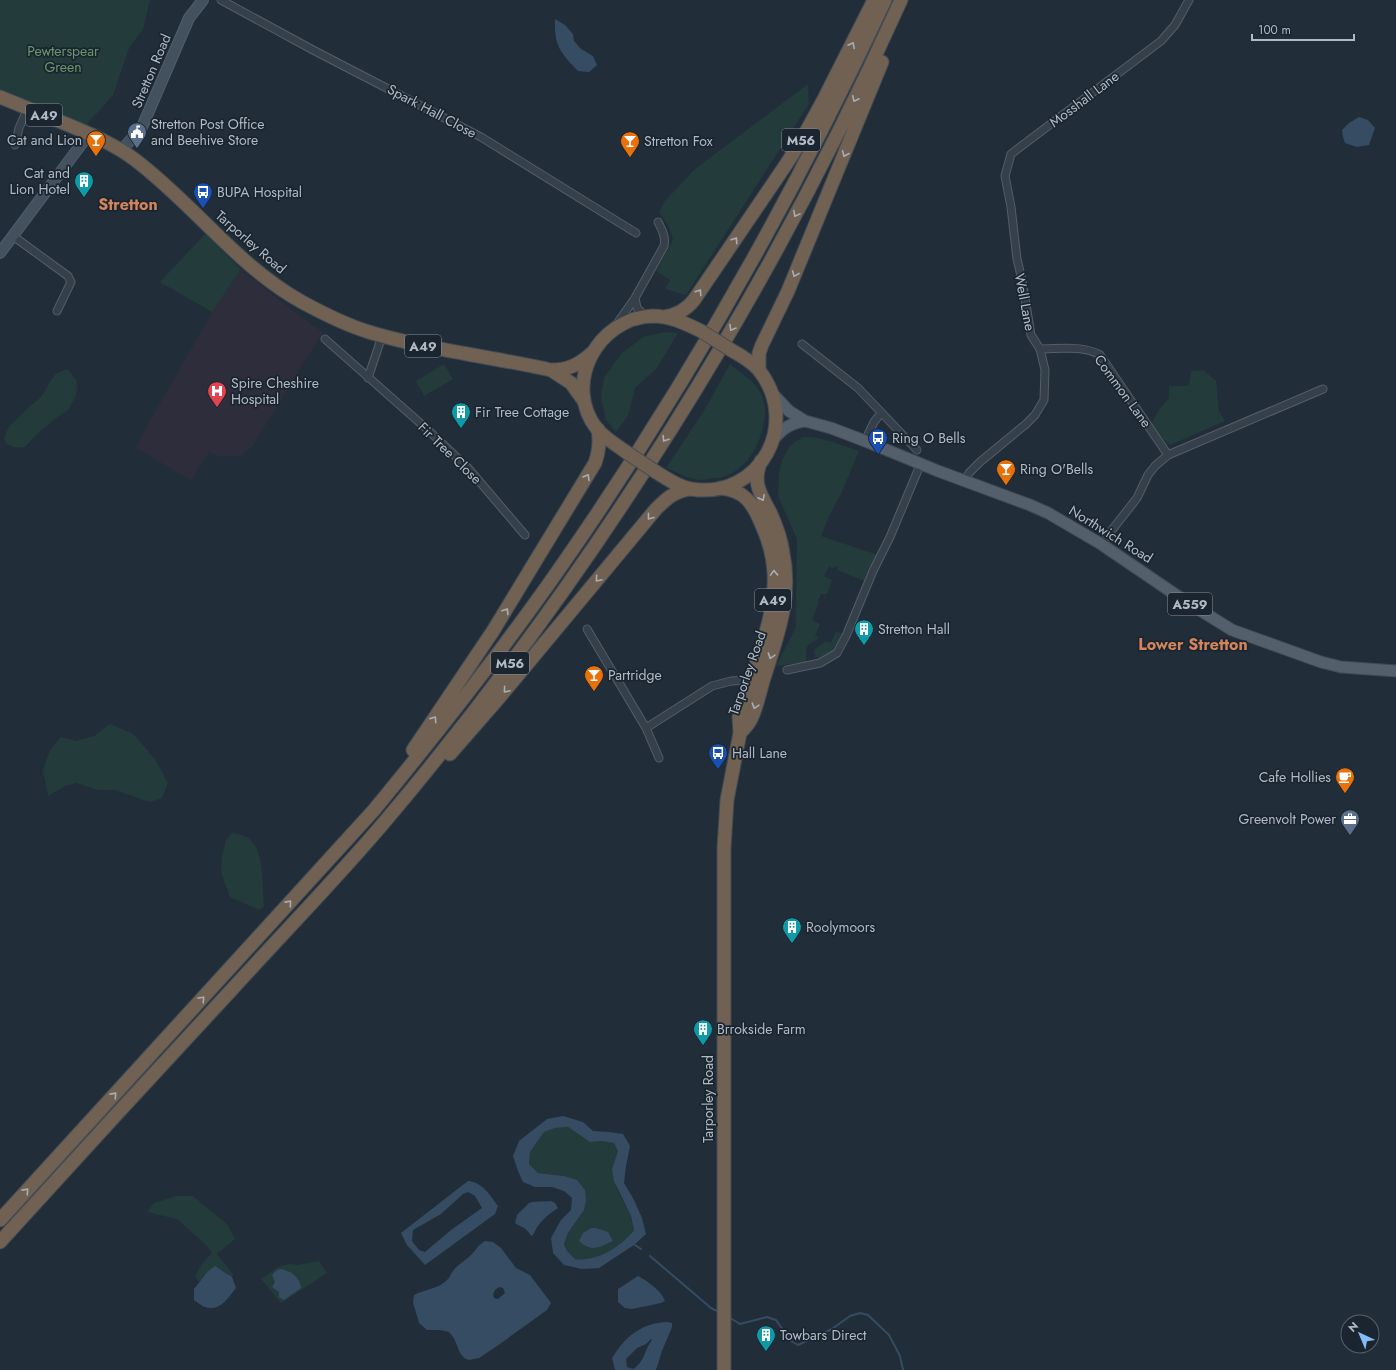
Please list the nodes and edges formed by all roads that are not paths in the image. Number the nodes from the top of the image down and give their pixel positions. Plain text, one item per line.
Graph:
1 (203, 0) edge
2 (221, 0) edge
3 (874, 0) edge
4 (885, 0) edge
5 (901, 0) edge
6 (905, 0) edge
7 (1189, 0) edge
8 (0, 97) edge
9 (28, 108) junction
10 (89, 134) junction
11 (15, 145) dead end
12 (121, 151) junction
13 (1011, 207) joint
14 (658, 222) dead end
15 (636, 233) dead end
16 (13, 236) junction
17 (0, 253) edge
18 (635, 298) junction
19 (57, 311) dead end
20 (646, 316) junction
21 (664, 317) junction
22 (613, 330) junction
23 (382, 336) junction
24 (325, 339) dead end
25 (802, 344) dead end
26 (1040, 349) junction
27 (593, 352) junction
28 (551, 370) junction
29 (759, 370) junction
30 (368, 378) junction
31 (1323, 389) dead end
32 (772, 393) junction
33 (584, 401) junction
34 (881, 413) junction
35 (805, 421) junction
36 (598, 436) junction
37 (773, 440) junction
38 (865, 441) junction
39 (917, 450) dead end
40 (1168, 455) junction
41 (761, 461) junction
42 (921, 463) junction
43 (966, 481) junction
44 (720, 488) junction
45 (684, 490) junction
46 (525, 535) dead end
47 (1101, 544) junction
48 (587, 629) dead end
49 (787, 670) dead end
50 (1396, 671) edge
51 (765, 675) junction
52 (750, 681) junction
53 (646, 728) junction
54 (740, 733) junction
55 (659, 758) dead end
56 (374, 810) junction
57 (386, 820) junction
58 (0, 1220) edge
59 (0, 1242) edge
60 (724, 1370) edge

1 - 12 main road, Stretton Road
2 - 15 street, Spark Hall Close
21 -> 3 highway, M56
4 - 56 highway, M56
5 -> 57 highway, M56
6 -> 29 highway
7 - 13 street, Mosshall Lane
8 - 9 highway, A49
9 - 10 highway, A49
9 - 11 street
10 - 12 highway, Tarporley Road / A49
10 - 16 main road
12 - 23 highway, Tarporley Road / A49
13 - 26 street, Well Lane
14 - 18 street
16 - 17 main road
16 - 19 street
18 - 20 street
18 - 22 street
20 - 21 highway
20 - 22 highway
21 - 29 highway, bridge
22 - 27 highway
23 - 28 highway, Tarporley Road / A49
23 - 30 street
24 - 30 street, Fir Tree Close
25 - 34 street
26 - 40 street, Common Lane
26 - 43 street, Well Lane
27 - 28 highway, Tarporley Road / A49
27 - 33 highway
28 - 33 highway, Tarporley Road / A49
29 - 32 highway
30 - 46 street, Fir Tree Close
31 - 40 street
32 - 35 main road, Northwich Road / A559
32 - 37 highway
33 - 36 highway
34 - 38 street
34 - 39 street
35 - 37 main road
35 - 38 main road, Northwich Road / A559
36 - 45 highway, bridge
56 -> 36 highway, M56
37 - 41 highway
38 - 42 main road, Northwich Road / A559
40 - 47 street
41 - 44 highway
41 -> 51 highway, Tarporley Road / A49
42 - 43 main road, Northwich Road / A559
42 - 49 street
43 - 47 main road, Northwich Road / A559
44 - 45 highway
52 -> 44 highway, Tarporley Road / A49
45 -> 57 highway, M56
47 - 50 main road, Northwich Road / A559
48 - 53 street
51 - 52 street
51 -> 54 highway, Tarporley Road / A49
52 - 53 street
52 - 54 highway, Tarporley Road / A49
53 - 55 street
54 - 60 highway, Tarporley Road / A49
58 -> 56 highway, M56
57 - 59 highway, M56

